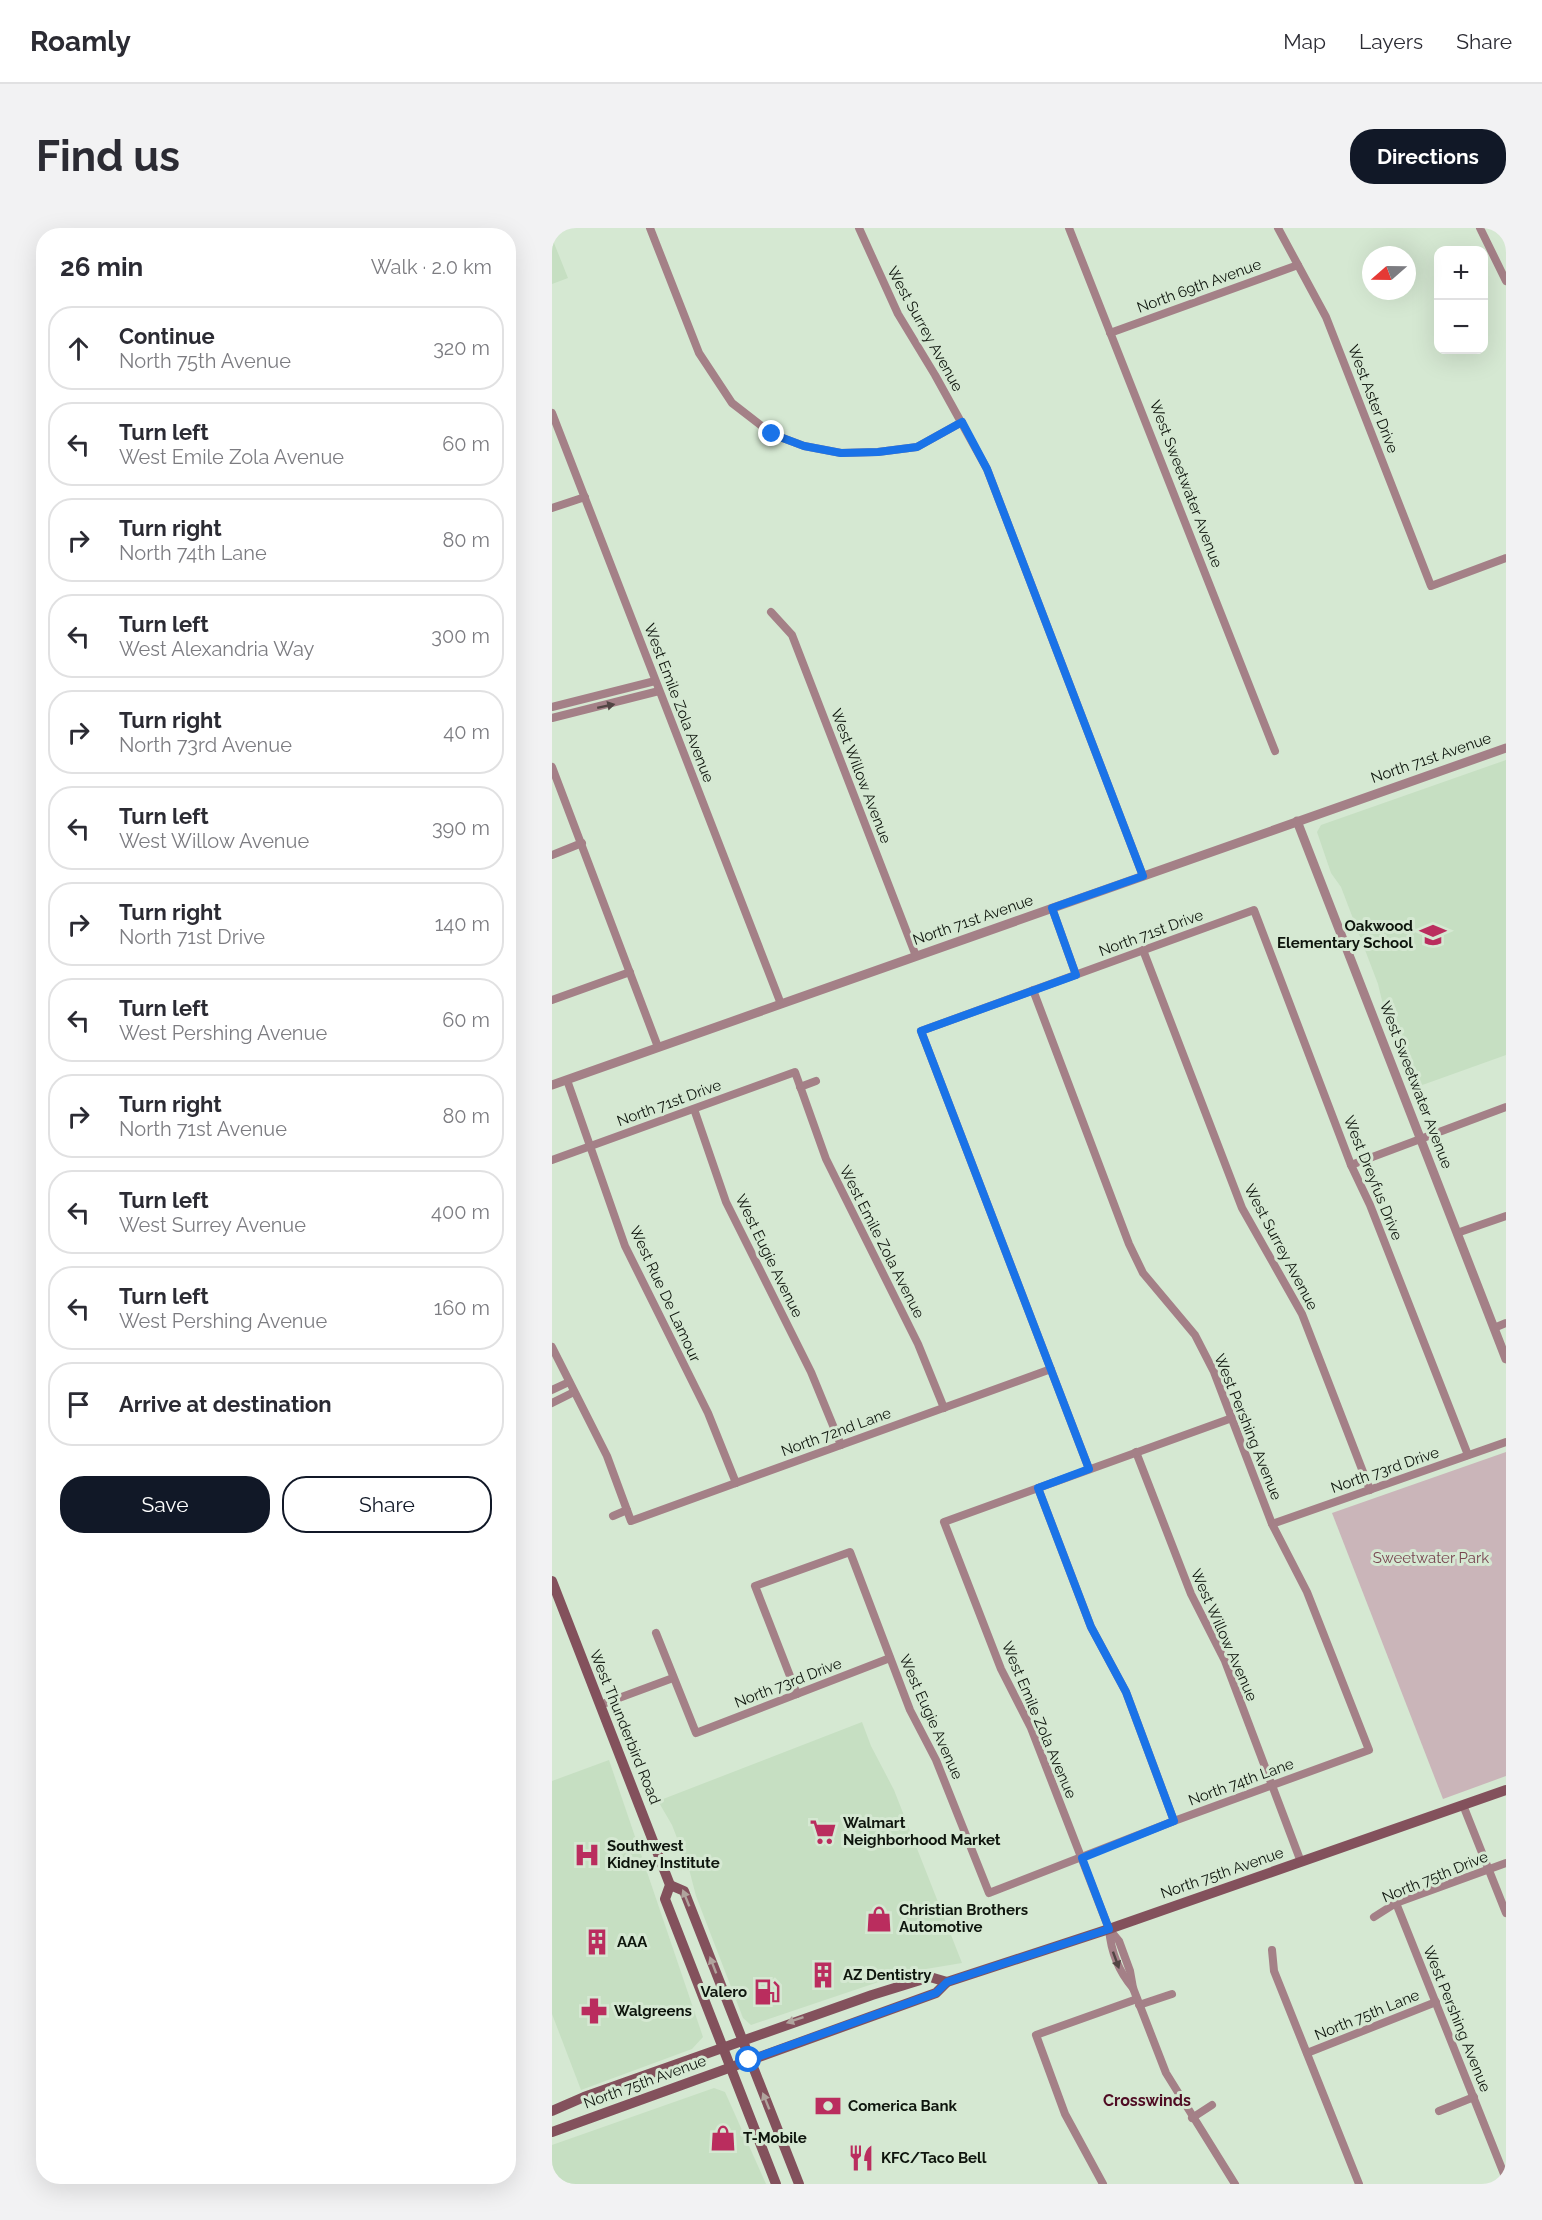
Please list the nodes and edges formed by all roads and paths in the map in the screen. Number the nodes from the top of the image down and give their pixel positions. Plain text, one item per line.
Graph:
1 (650, 228) edge
2 (859, 228) edge
3 (1069, 228) edge
4 (1278, 228) edge
5 (1480, 228) edge
6 (1298, 265) junction
7 (1506, 281) edge
8 (1110, 333) junction
9 (552, 413) edge
10 (962, 422) junction
11 (585, 497) junction
12 (552, 508) edge
13 (1506, 558) edge
14 (771, 612) dead end
15 (655, 681) junction
16 (659, 691) junction
17 (552, 707) edge
18 (552, 718) edge
19 (1506, 748) edge
20 (1275, 751) dead end
21 (552, 767) edge
22 (1297, 821) junction
23 (582, 843) junction
24 (552, 855) edge
25 (1143, 876) junction
26 (1052, 908) junction
27 (1254, 910) joint
28 (1143, 950) junction
29 (916, 956) junction
30 (630, 972) junction
31 (1076, 975) junction
32 (1033, 990) junction
33 (552, 1000) edge
34 (781, 1004) junction
35 (658, 1047) junction
36 (795, 1072) joint
37 (567, 1080) junction
38 (816, 1082) dead end
39 (552, 1085) edge
40 (800, 1087) junction
41 (1506, 1107) edge
42 (694, 1109) junction
43 (1420, 1138) junction
44 (590, 1146) junction
45 (552, 1160) edge
46 (1351, 1166) junction
47 (1506, 1216) edge
48 (1457, 1233) junction
49 (1506, 1323) edge
50 (1494, 1328) junction
51 (552, 1347) edge
52 (1506, 1359) edge
53 (1051, 1369) junction
54 (569, 1382) junction
55 (552, 1390) edge
56 (574, 1392) junction
57 (552, 1403) edge
58 (944, 1408) junction
59 (1232, 1418) junction
60 (1506, 1442) edge
61 (841, 1445) junction
62 (1136, 1452) junction
63 (1468, 1455) junction
64 (1089, 1469) junction
65 (736, 1483) junction
66 (1038, 1488) junction
67 (1370, 1490) junction
68 (627, 1510) junction
69 (612, 1516) dead end
70 (1272, 1524) junction
71 (552, 1581) edge
72 (556, 1603) edge
73 (656, 1633) dead end
74 (890, 1658) junction
75 (673, 1678) junction
76 (797, 1694) junction
77 (600, 1706) junction
78 (1369, 1750) joint
79 (1272, 1785) junction
80 (1506, 1790) edge
81 (1463, 1805) junction
82 (1174, 1821) junction
83 (1082, 1858) junction
84 (1301, 1862) junction
85 (1506, 1863) edge
86 (1488, 1869) junction
87 (670, 1886) junction
88 (988, 1893) joint
89 (1396, 1903) junction
90 (1506, 1913) edge
91 (1374, 1917) dead end
92 (1109, 1929) junction
93 (1272, 1950) dead end
94 (947, 1982) junction
95 (1172, 1994) dead end
96 (1138, 2002) junction
97 (1436, 2002) junction
98 (741, 2039) junction
99 (721, 2047) junction
100 (1307, 2053) junction
101 (749, 2060) junction
102 (729, 2068) junction
103 (1474, 2097) junction
104 (1212, 2105) dead end
105 (552, 2111) edge
106 (1439, 2111) dead end
107 (1192, 2118) junction
108 (552, 2132) edge
109 (1506, 2179) edge
110 (776, 2184) edge
111 (799, 2184) edge
112 (1103, 2184) edge
113 (1235, 2184) edge
114 (1359, 2184) edge

1 - 10 street
2 - 10 street, West Surrey Avenue
3 - 8 street, West Sweetwater Avenue
4 - 6 street, West Aster Drive
5 - 7 street
6 - 8 street, North 69th Avenue
6 - 13 street, West Aster Drive
8 - 20 street, West Sweetwater Avenue
9 - 11 street, West Emile Zola Avenue
10 - 25 street, West Surrey Avenue
11 - 12 street
11 - 15 street, West Emile Zola Avenue
14 - 29 street, West Willow Avenue
15 - 16 street, West Emile Zola Avenue
15 - 17 street
18 -> 16 street
16 - 34 street, West Emile Zola Avenue
19 - 22 street, North 71st Avenue
21 - 23 street
22 - 25 street, North 71st Avenue
22 - 43 street, West Sweetwater Avenue
23 - 24 street
23 - 30 street
25 - 26 street, North 71st Avenue
26 - 29 street, North 71st Avenue
26 - 31 street
27 - 28 street, North 71st Drive
27 - 46 street, West Dreyfus Drive
28 - 31 street, North 71st Drive
28 - 67 street, West Surrey Avenue
29 - 34 street, North 71st Avenue
30 - 33 street
30 - 35 street
31 - 32 street, North 71st Drive
32 - 53 street, North 71st Drive
32 - 59 street, West Pershing Avenue
34 - 35 street, North 71st Avenue
35 - 37 street, North 71st Avenue
36 - 40 street, West Emile Zola Avenue
36 - 42 street, North 71st Drive
37 - 39 street, North 71st Avenue
37 - 44 street, West Rue De Lamour
38 - 40 street
40 - 58 street, West Emile Zola Avenue
41 - 43 street
42 - 44 street, North 71st Drive
42 - 61 street, West Eugie Avenue
43 - 46 street
43 - 48 street, West Sweetwater Avenue
44 - 45 street, North 71st Drive
44 - 65 street, West Rue De Lamour
46 - 63 street, West Dreyfus Drive
47 - 48 street
48 - 50 street, West Sweetwater Avenue
49 - 50 street
50 - 52 street, West Sweetwater Avenue
51 - 54 street
53 - 58 street, North 72nd Lane
53 - 64 street
54 - 55 street
54 - 56 street
56 - 57 street
56 - 68 street
58 - 61 street, North 72nd Lane
59 - 62 street
59 - 70 street, West Pershing Avenue
60 - 63 street, North 73rd Drive
61 - 65 street, North 72nd Lane
62 - 64 street
62 - 79 street, West Willow Avenue
63 - 67 street, North 73rd Drive
64 - 66 street
65 - 68 street, North 72nd Lane
66 - 82 street
66 - 83 street, West Emile Zola Avenue
67 - 70 street, North 73rd Drive
68 - 69 street
70 - 78 street, West Pershing Avenue
71 - 72 main road, West Thunderbird Road
72 - 77 main road, West Thunderbird Road
73 - 75 street
74 - 76 street, North 73rd Drive
74 - 76 street, West Eugie Avenue
74 - 88 street, West Eugie Avenue
75 - 76 street, North 73rd Drive
75 - 77 street
77 - 87 main road, West Thunderbird Road
78 - 79 street, North 74th Lane
79 - 82 street, North 74th Lane
79 - 84 street, West Willow Avenue
80 - 81 main road, North 75th Avenue
81 - 84 main road, North 75th Avenue
81 - 86 street
82 - 83 street, North 74th Lane
83 - 88 street, North 74th Lane
83 - 92 street, West Emile Zola Avenue
84 - 92 main road, North 75th Avenue
85 - 86 street, North 75th Drive
86 - 89 street, North 75th Drive
86 - 90 street
98 -> 87 main road, West Thunderbird Road
87 - 99 main road, West Thunderbird Road
89 - 91 street, North 75th Drive
89 - 97 street, West Pershing Avenue
92 - 94 main road, North 75th Avenue
92 - 96 street, West Emile Zola Avenue
93 - 100 street
94 -> 98 main road, North 75th Avenue
94 - 101 main road, North 75th Avenue
95 - 96 street
96 - 107 street, West Emile Zola Avenue
96 - 112 street
97 - 100 street, North 75th Lane
97 - 103 street, West Pershing Avenue
98 - 99 main road, North 75th Avenue
98 - 101 main road, West Thunderbird Road
99 - 102 main road, West Thunderbird Road
99 - 105 main road, North 75th Avenue
100 - 114 street
101 - 102 main road, North 75th Avenue
111 -> 101 main road, West Thunderbird Road
102 - 108 main road, North 75th Avenue
102 - 110 main road, West Thunderbird Road
103 - 106 street
103 - 109 street, West Pershing Avenue
104 - 107 street
107 - 113 street, West Emile Zola Avenue

